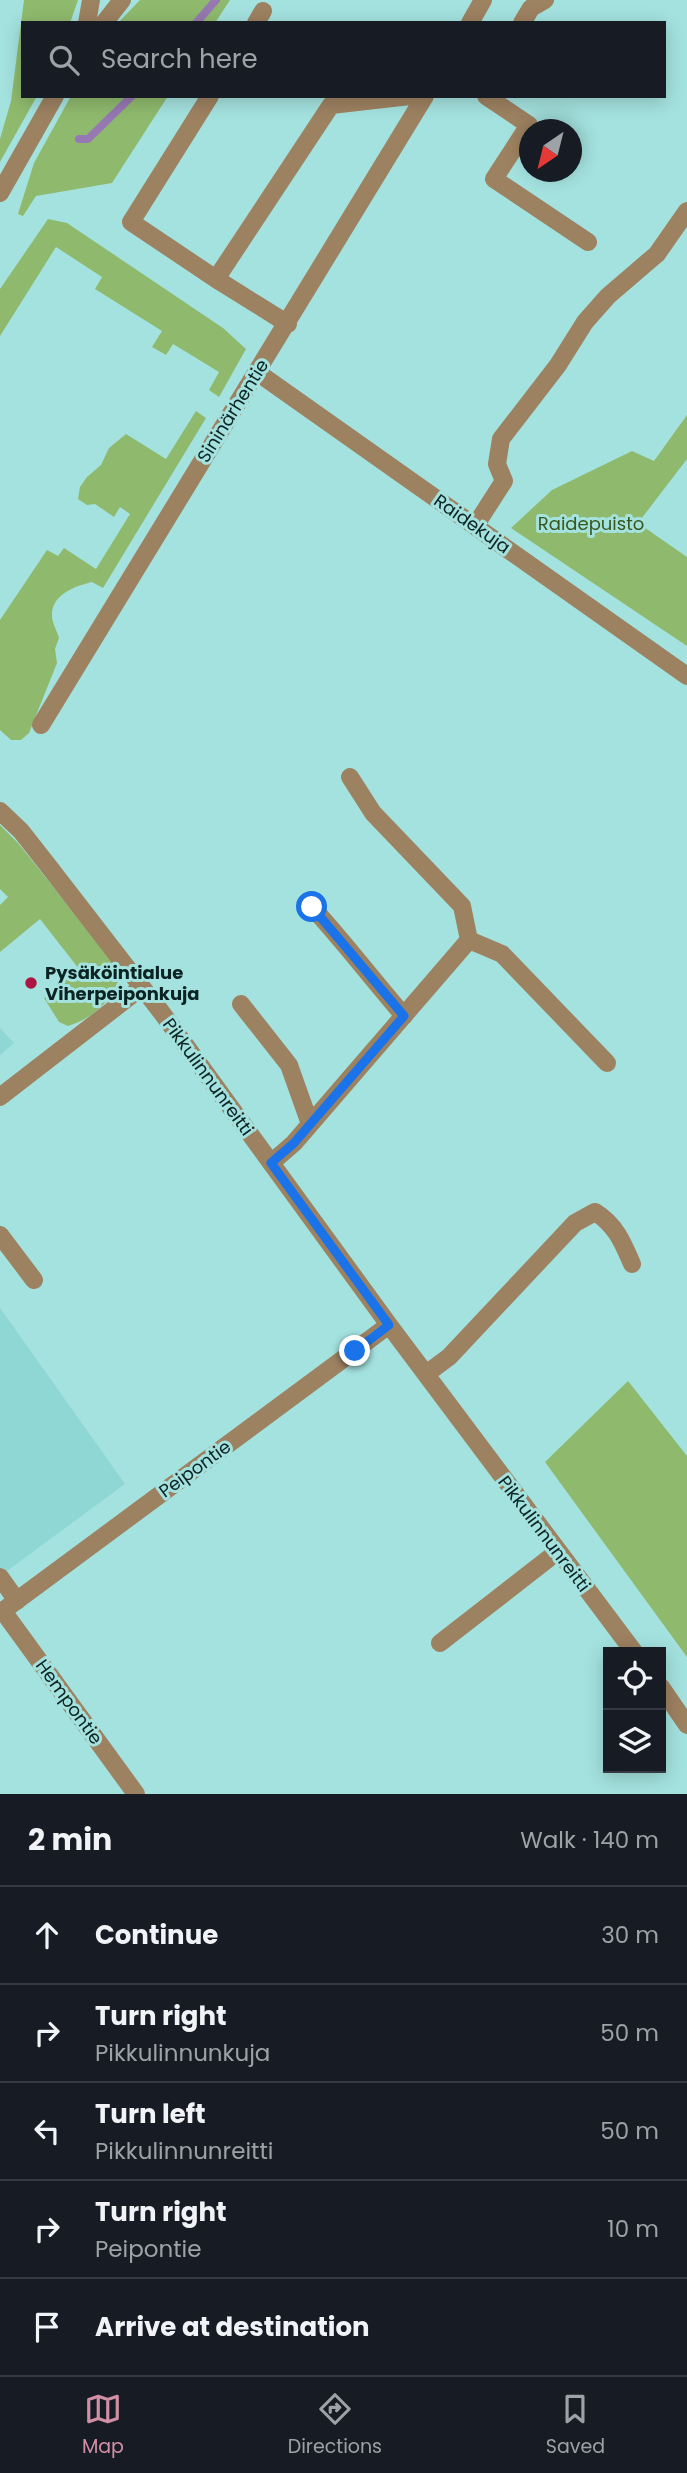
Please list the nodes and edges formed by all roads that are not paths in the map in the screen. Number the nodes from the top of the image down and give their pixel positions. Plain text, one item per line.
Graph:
1 (92, 0) edge
2 (122, 0) edge
3 (483, 0) edge
4 (545, 0) edge
5 (87, 21) edge
6 (106, 21) edge
7 (471, 21) edge
8 (523, 21) edge
9 (54, 98) edge
10 (209, 98) edge
11 (392, 98) edge
12 (424, 98) edge
13 (489, 98) edge
14 (0, 193) edge
15 (687, 211) edge
16 (588, 242) dead end
17 (216, 279) junction
18 (288, 324) junction
19 (257, 372) junction
20 (475, 526) junction
21 (687, 676) edge
22 (41, 724) dead end
23 (350, 777) dead end
24 (0, 811) edge
25 (312, 907) dead end
26 (469, 940) junction
27 (142, 987) junction
28 (241, 1004) dead end
29 (404, 1016) junction
30 (607, 1063) dead end
31 (0, 1097) edge
32 (310, 1124) junction
33 (271, 1163) junction
34 (0, 1235) edge
35 (632, 1264) dead end
36 (34, 1280) dead end
37 (389, 1325) junction
38 (426, 1374) junction
39 (557, 1552) junction
40 (0, 1577) edge
41 (7, 1608) edge
42 (440, 1643) dead end
43 (630, 1647) edge
44 (666, 1693) edge
45 (684, 1713) edge
46 (136, 1794) edge

1 - 5 street
2 - 6 street
3 - 7 street
4 - 8 street
9 - 14 street
10 - 17 street
11 - 17 street
12 - 18 street, Sininärhentie
13 - 16 street
15 - 20 street
17 - 18 street
18 - 19 street, Sininärhentie
19 - 20 street, Raidekuja
19 - 22 street, Sininärhentie
20 - 21 street, Raidekuja
23 - 26 street
24 - 27 street, Pikkulinnunreitti
25 - 29 street
26 - 29 street
26 - 30 street
27 - 31 street
27 - 33 street, Pikkulinnunreitti
28 - 32 street
29 - 32 street
32 - 33 street
33 - 37 street, Pikkulinnunreitti
34 - 36 street
35 - 38 street
37 - 38 street, Pikkulinnunreitti
37 - 41 street, Peipontie
38 - 39 street, Pikkulinnunreitti
39 - 42 street
39 - 43 street, Pikkulinnunreitti
40 - 41 street, Hempontie
41 - 46 street, Hempontie
44 - 45 street

